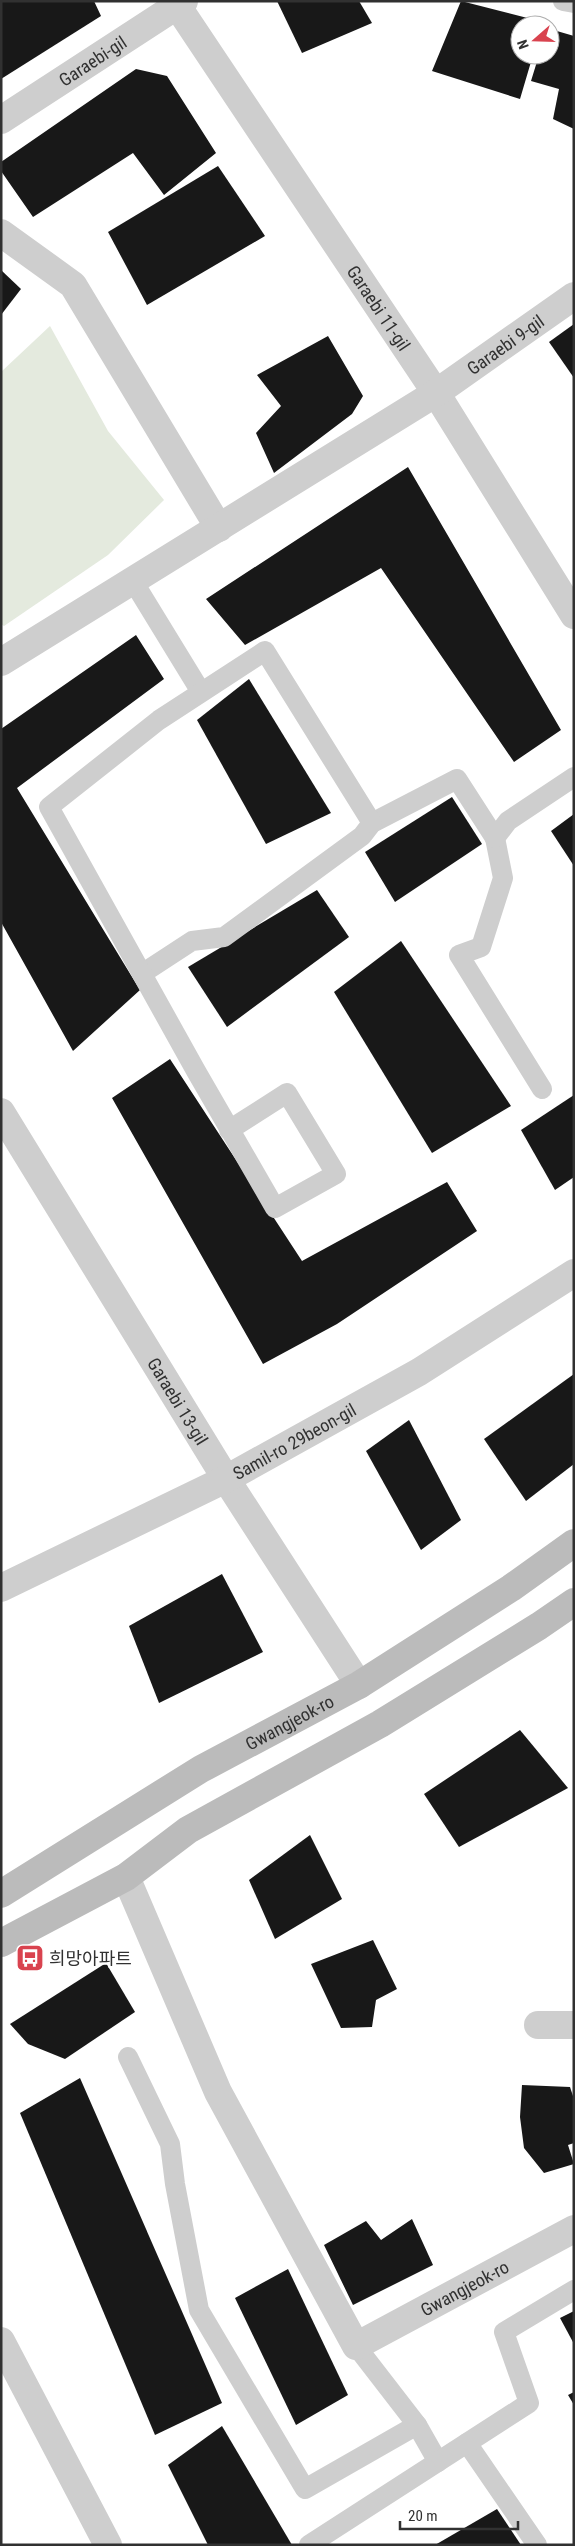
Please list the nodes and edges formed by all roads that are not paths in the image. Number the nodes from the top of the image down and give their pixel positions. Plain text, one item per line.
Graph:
1 (563, 1) edge
2 (178, 3) edge
3 (574, 3) edge
4 (1, 120) edge
5 (1, 233) edge
6 (574, 296) edge
7 (436, 393) junction
8 (219, 528) junction
9 (132, 581) junction
10 (574, 615) edge
11 (1, 662) edge
12 (201, 692) junction
13 (574, 777) edge
14 (372, 822) junction
15 (495, 838) junction
16 (143, 972) junction
17 (542, 1089) dead end
18 (1, 1112) edge
19 (229, 1130) junction
20 (574, 1273) edge
21 (226, 1479) junction
22 (574, 1543) edge
23 (1, 1588) edge
24 (574, 1602) edge
25 (359, 1685) junction
26 (126, 1877) junction
27 (1, 1894) edge
28 (1, 1943) edge
29 (538, 2025) dead end
30 (574, 2025) edge
31 (128, 2056) dead end
32 (574, 2229) edge
33 (574, 2290) edge
34 (1, 2340) edge
35 (356, 2346) junction
36 (417, 2425) junction
37 (467, 2443) junction
38 (438, 2462) junction
39 (108, 2545) edge
40 (310, 2545) edge
41 (537, 2545) edge

1 - 3 lane
2 - 4 street, Garaebi-gil
2 - 7 street, Garaebi 11-gil
5 - 8 street
6 - 7 street, Garaebi 9-gil
7 - 8 street, Garaebi 9-gil
7 - 10 street, Garaebi 11-gil
8 - 9 street, Garaebi 9-gil
9 - 11 street, Garaebi 9-gil
9 - 12 lane
12 - 14 lane
12 - 16 lane
13 - 15 lane
14 - 15 lane
14 - 16 lane
15 - 17 lane
16 - 19 lane
18 - 21 street, Garaebi 13-gil
19 - 19 lane
20 - 21 street, Samil-ro 29beon-gil
21 - 23 street, Samil-ro 29beon-gil
21 - 25 street, Garaebi 13-gil
22 - 25 main road, Gwangjeok-ro
24 - 26 main road
25 - 27 main road, Gwangjeok-ro
26 - 28 main road
26 - 35 street
29 - 30 street
31 - 36 lane
32 - 35 street, Gwangjeok-ro
33 - 37 lane
34 - 39 street
35 - 36 lane
36 - 38 lane
37 - 38 lane
37 - 41 lane
38 - 40 lane

